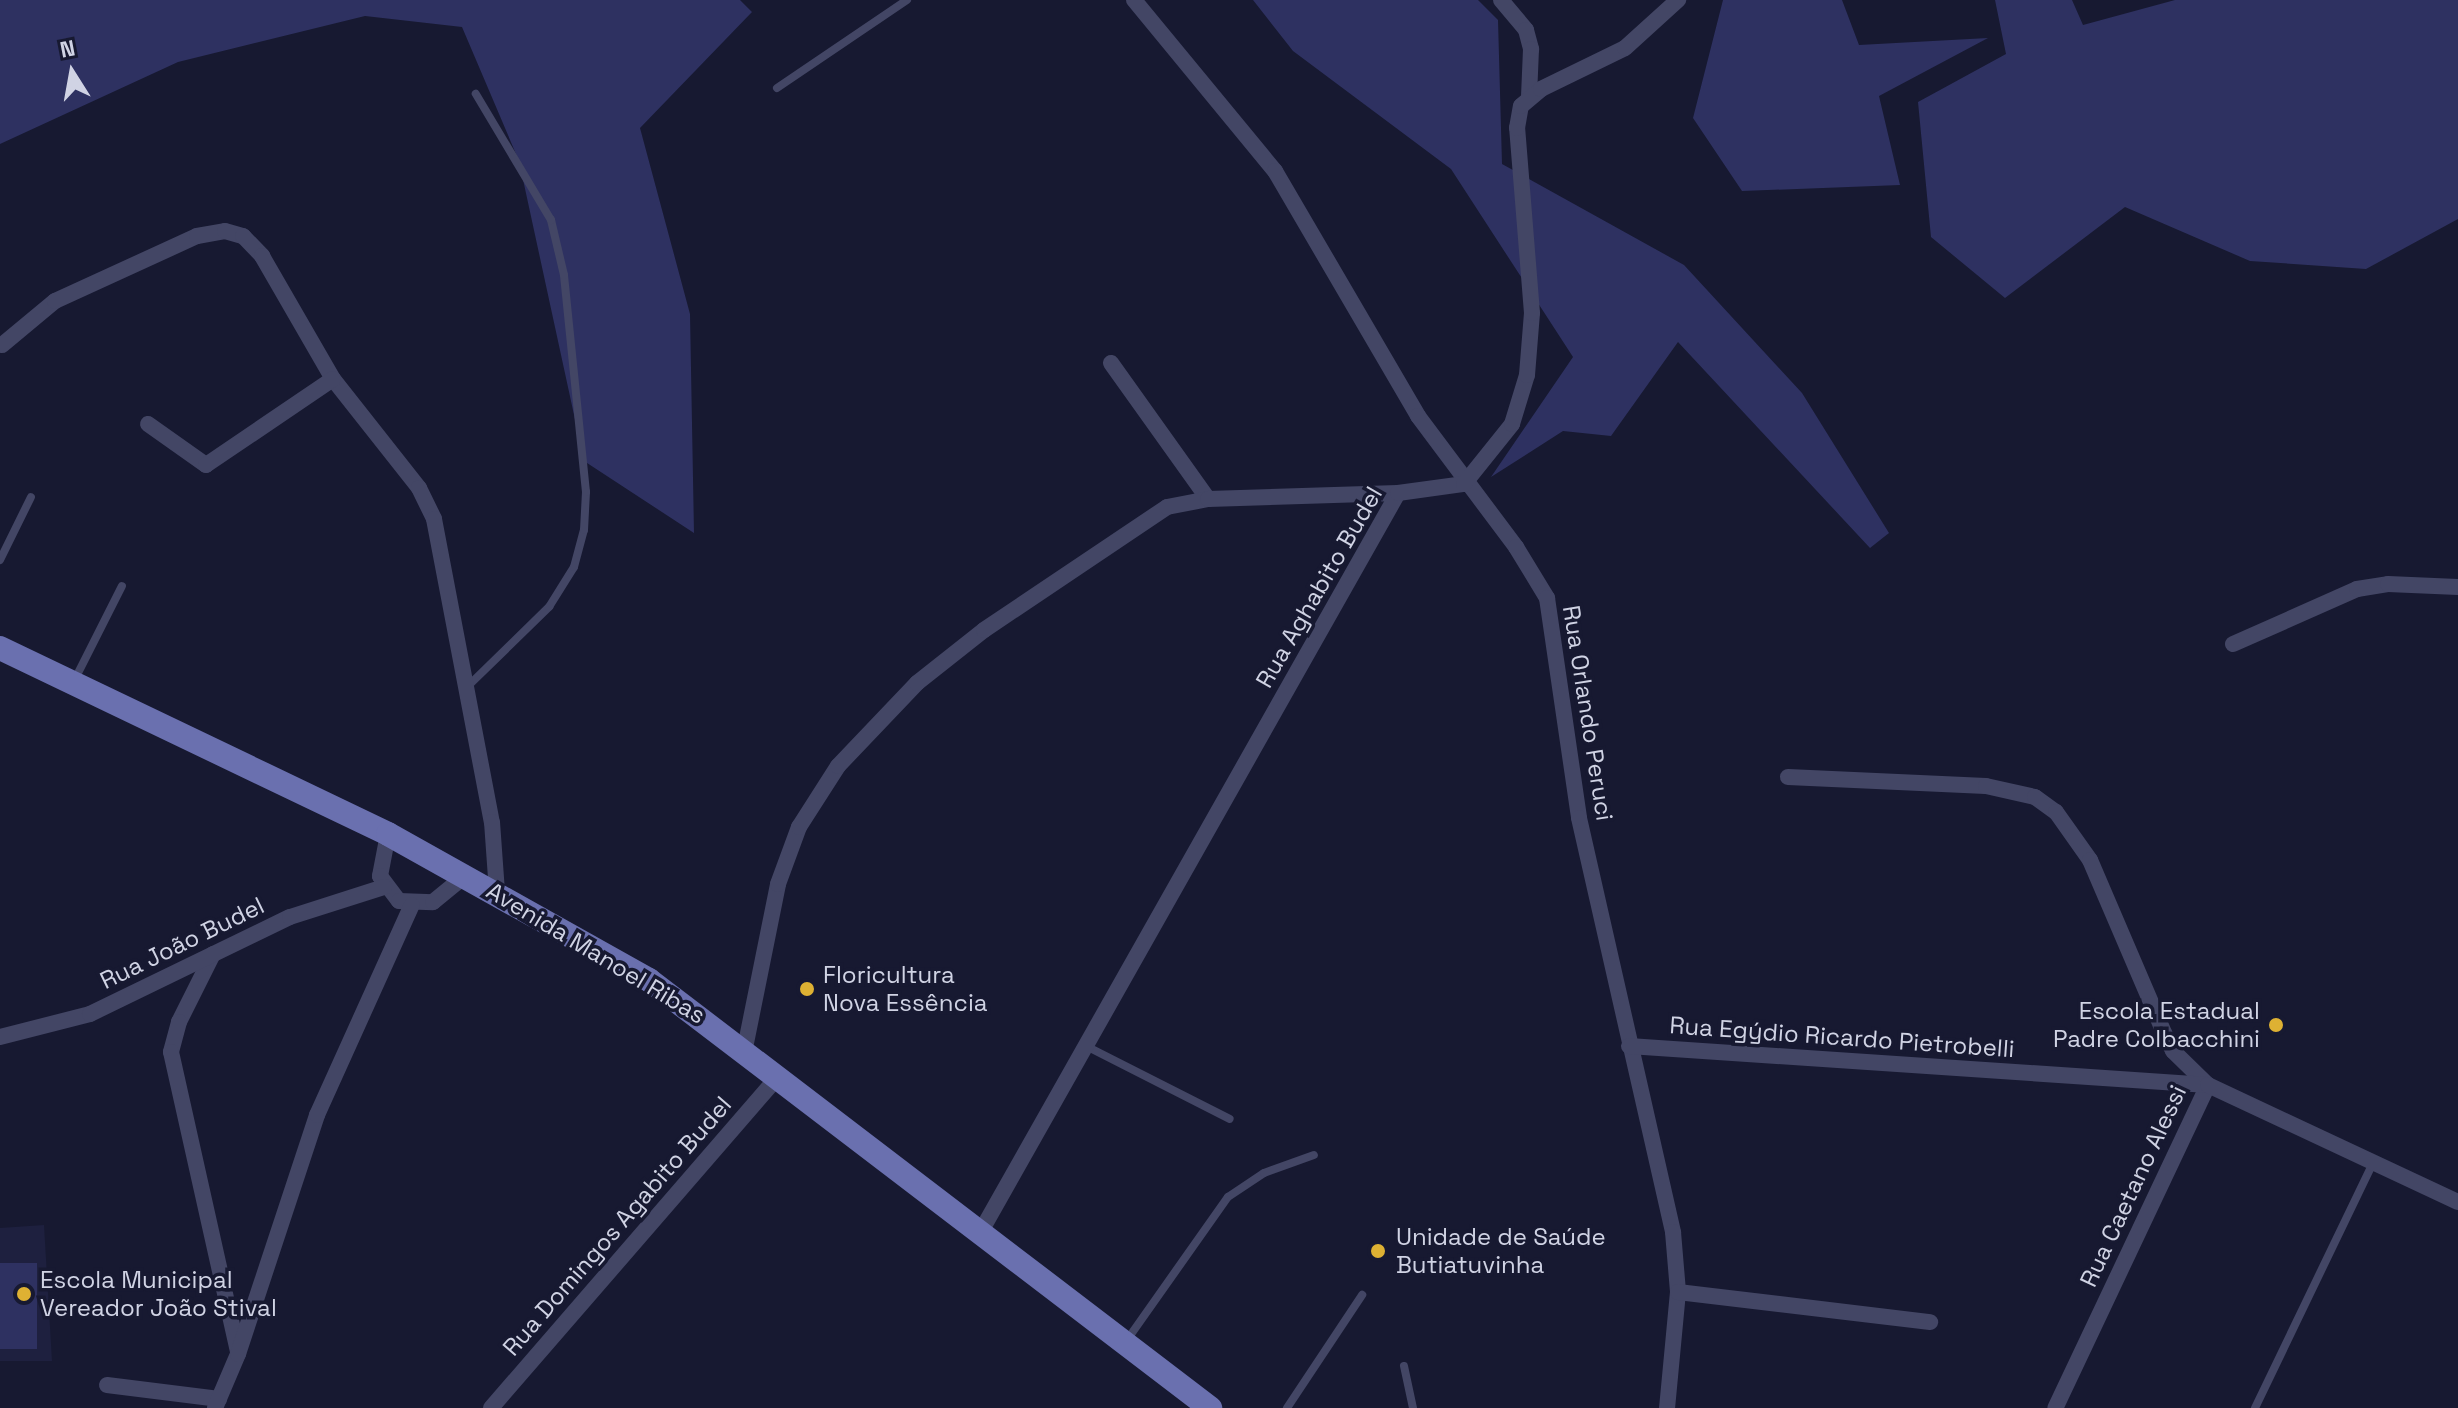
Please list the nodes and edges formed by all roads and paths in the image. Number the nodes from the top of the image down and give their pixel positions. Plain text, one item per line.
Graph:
1 (907, 0) edge
2 (1134, 0) edge
3 (1501, 0) edge
4 (1678, 0) edge
5 (777, 88) dead end
6 (476, 94) dead end
7 (1529, 97) junction
8 (2, 345) edge
9 (1111, 363) dead end
10 (333, 379) junction
11 (148, 424) dead end
12 (1464, 484) junction
13 (1398, 493) junction
14 (31, 497) dead end
15 (1208, 499) junction
16 (0, 560) edge
17 (122, 586) dead end
18 (2458, 587) edge
19 (2233, 644) dead end
20 (0, 648) edge
21 (73, 683) junction
22 (466, 688) junction
23 (1788, 777) dead end
24 (388, 834) junction
25 (466, 875) junction
26 (384, 887) junction
27 (497, 891) junction
28 (412, 905) junction
29 (213, 954) junction
30 (0, 1037) edge
31 (1086, 1046) junction
32 (1629, 1046) junction
33 (745, 1048) junction
34 (779, 1076) junction
35 (2208, 1085) junction
36 (1230, 1119) dead end
37 (1314, 1155) dead end
38 (2373, 1163) junction
39 (2458, 1202) edge
40 (980, 1233) junction
41 (1678, 1292) junction
42 (1362, 1295) dead end
43 (1930, 1322) dead end
44 (1124, 1344) junction
45 (238, 1354) junction
46 (1404, 1366) dead end
47 (107, 1385) dead end
48 (217, 1404) edge
49 (491, 1408) edge
50 (1210, 1408) edge
51 (1287, 1408) edge
52 (1413, 1408) edge
53 (1667, 1408) edge
54 (2055, 1408) edge
55 (2255, 1408) edge

1 - 5 lane
2 - 12 street, Rua Orlando Peruci
3 - 7 street
4 - 7 street
6 - 22 lane
7 - 12 street
8 - 10 street
9 - 15 street
10 - 11 street
10 - 22 street
12 - 13 street, Rua Aghabito Budel
12 - 32 street, Rua Orlando Peruci
13 - 15 street
13 - 31 street, Rua Aghabito Budel
14 - 16 lane
15 - 33 street
17 - 21 lane
18 - 19 street
20 - 21 main road, Avenida Manoel Ribas
21 - 24 main road, Avenida Manoel Ribas
22 - 27 street
23 - 35 street, Rua Caetano Alessi
24 - 25 main road, Avenida Manoel Ribas
24 - 26 street
25 - 27 main road, Avenida Manoel Ribas
25 - 28 street
26 - 28 street
26 - 29 street, Rua João Budel
27 - 33 main road, Avenida Manoel Ribas
28 - 45 street
29 - 30 street, Rua João Budel
29 - 45 street
31 - 36 lane
31 - 40 street, Rua Aghabito Budel
32 - 35 street, Rua Egýdio Ricardo Pietrobelli
32 - 41 street, Rua Orlando Peruci
33 - 34 main road, Avenida Manoel Ribas
34 - 40 main road, Avenida Manoel Ribas
34 - 49 street, Rua Domingos Agabito Budel
35 - 38 street, Rua Egýdio Ricardo Pietrobelli
35 - 54 street, Rua Caetano Alessi
37 - 44 lane
38 - 39 street, Rua Egýdio Ricardo Pietrobelli
38 - 55 lane
40 - 44 main road, Avenida Manoel Ribas
41 - 43 street
41 - 53 street, Rua Orlando Peruci
42 - 51 lane
44 - 50 main road, Avenida Manoel Ribas
45 - 48 street
46 - 52 lane
47 - 48 street

